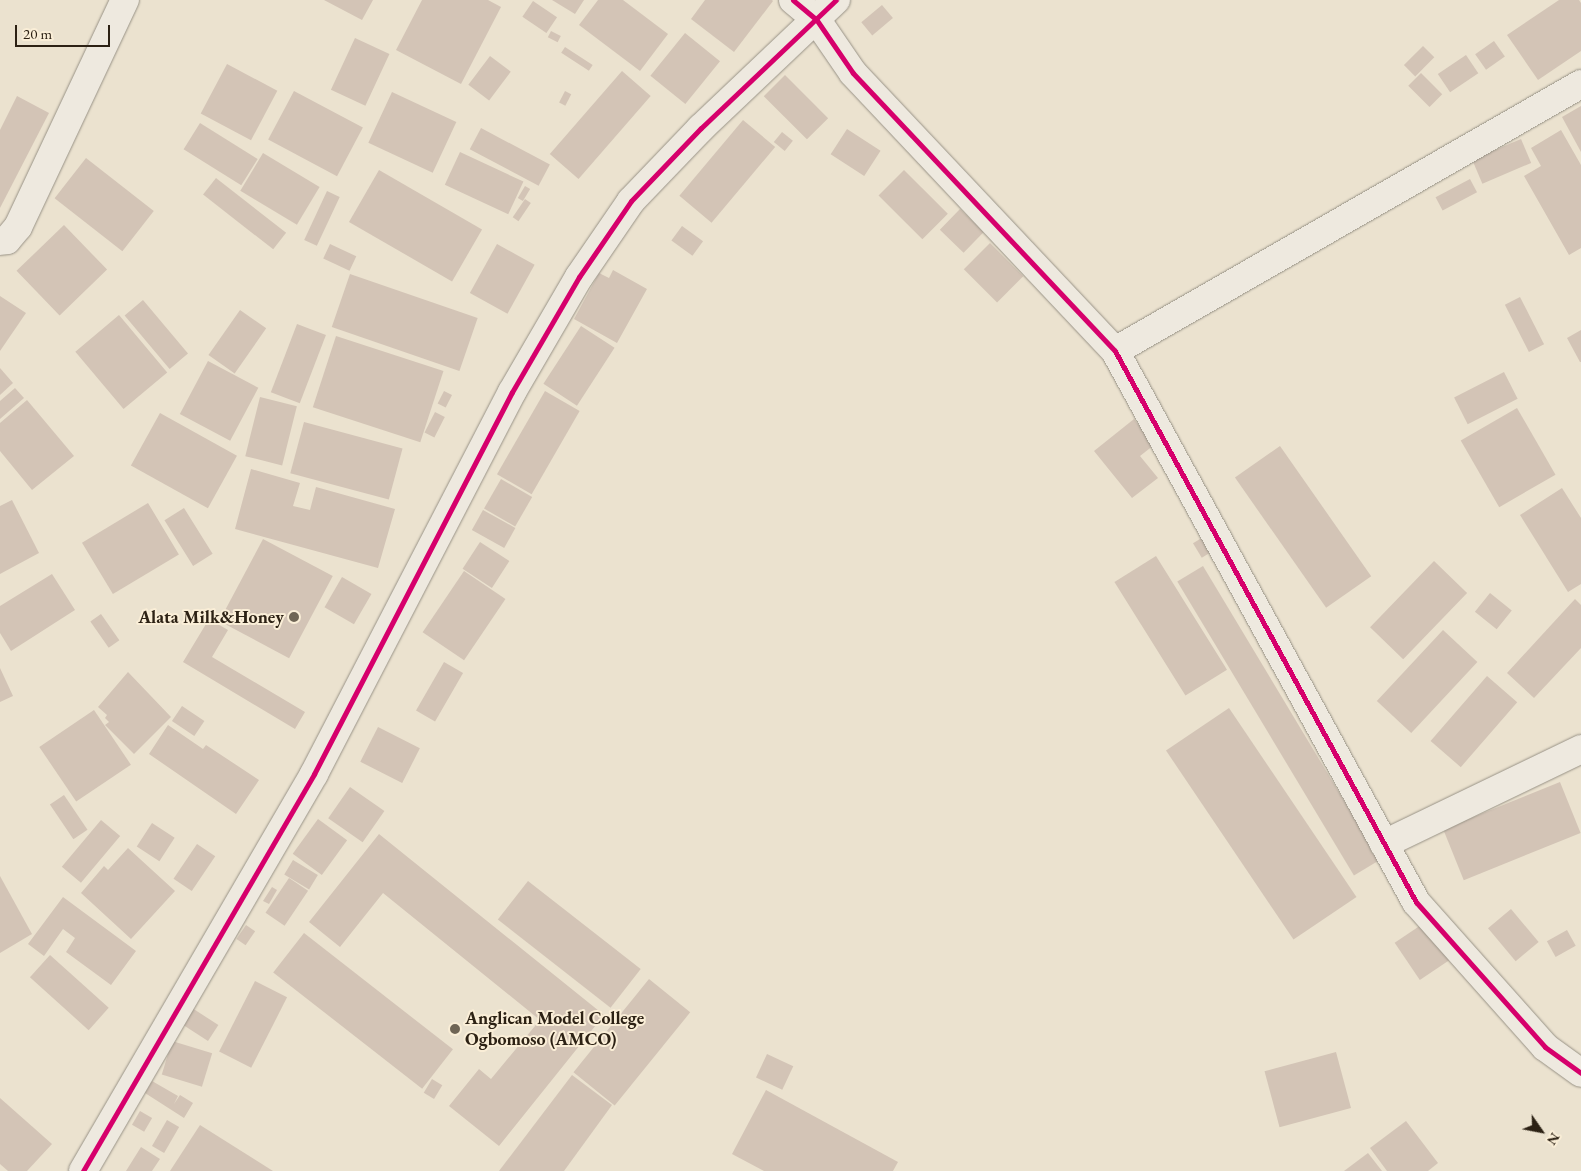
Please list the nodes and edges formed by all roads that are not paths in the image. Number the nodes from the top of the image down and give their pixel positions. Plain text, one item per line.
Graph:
1 (125, 0) edge
2 (793, 0) edge
3 (836, 0) edge
4 (816, 19) junction
5 (1581, 84) edge
6 (0, 241) edge
7 (1115, 351) junction
8 (1581, 749) edge
9 (1384, 844) junction
10 (1581, 1073) edge
11 (83, 1171) edge

1 - 6 street
2 - 4 street
3 - 4 street
4 - 7 street
4 - 11 street
5 - 7 street
7 - 9 street
8 - 9 street
9 - 10 street

